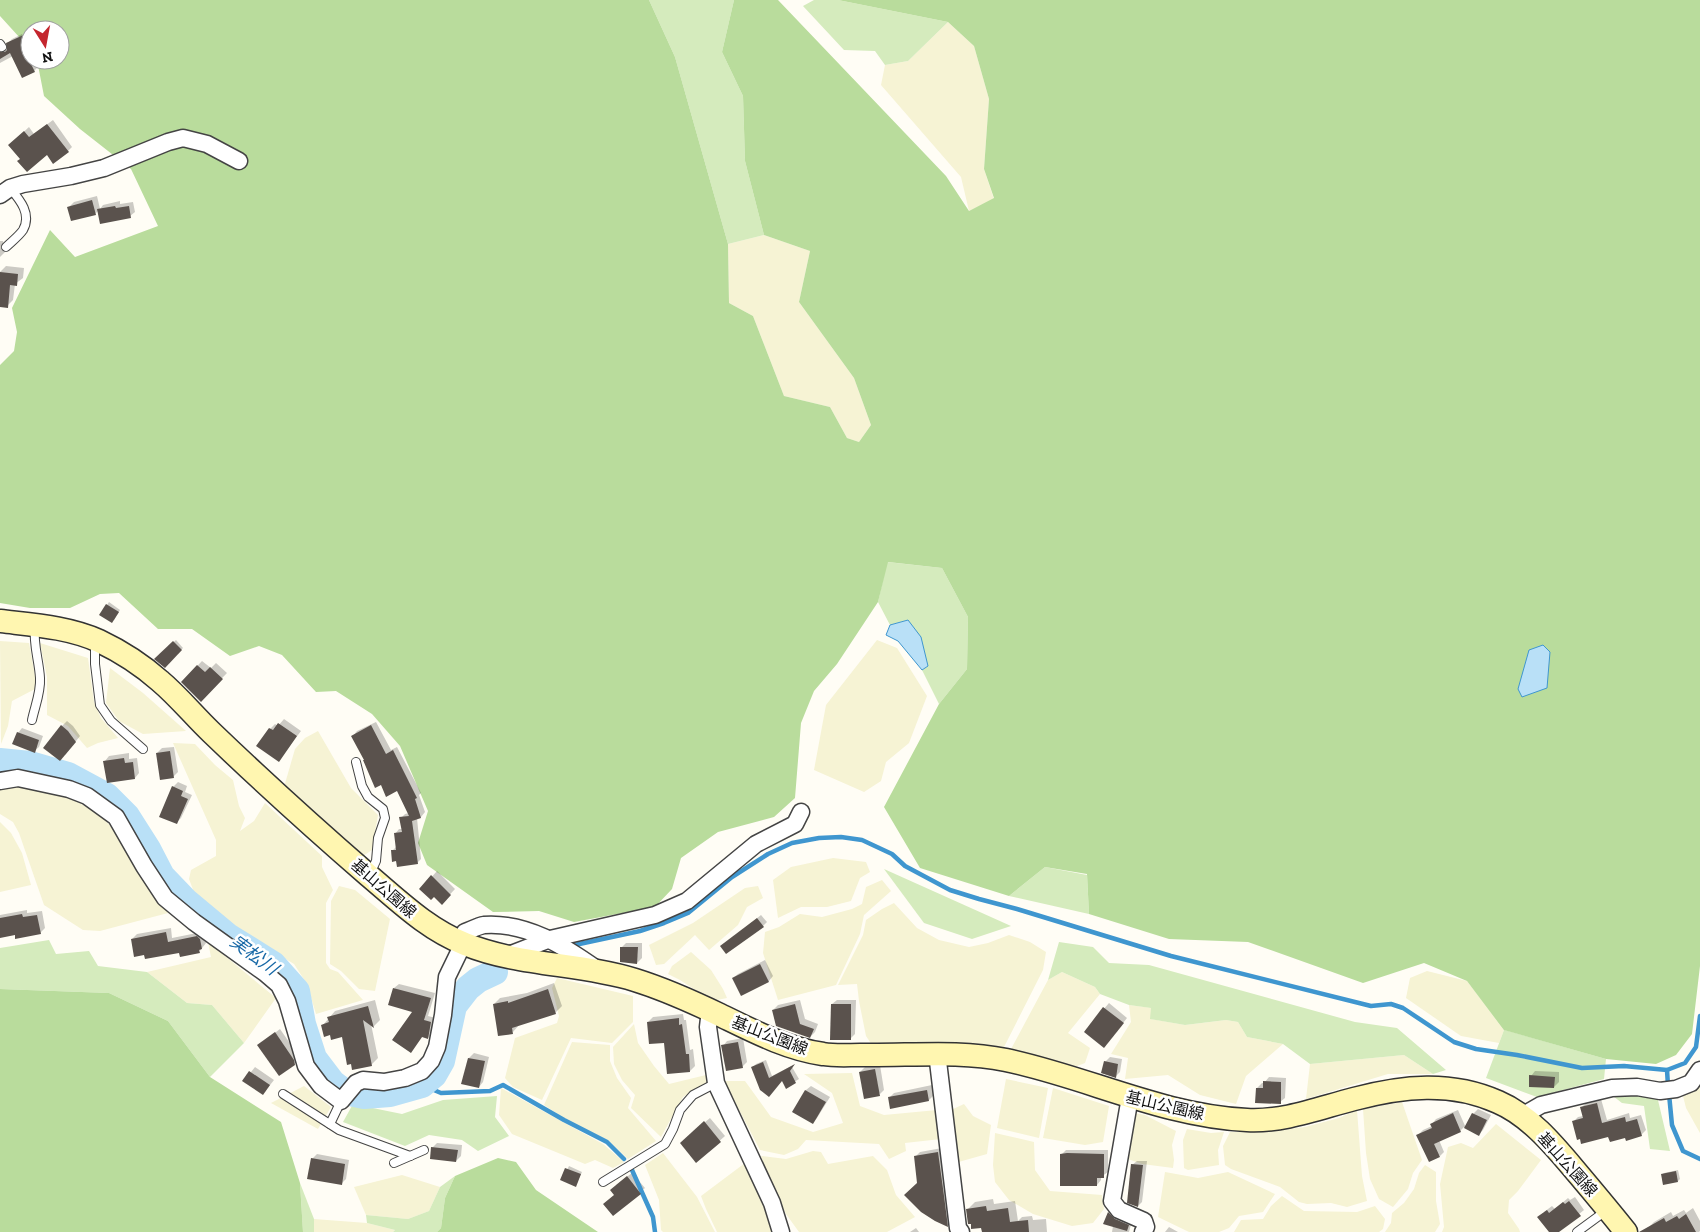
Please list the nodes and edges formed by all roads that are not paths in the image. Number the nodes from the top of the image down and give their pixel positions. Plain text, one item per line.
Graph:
1 (239, 161) dead end
2 (5, 192) edge
3 (6, 247) dead end
4 (0, 620) edge
5 (35, 626) junction
6 (95, 640) junction
7 (32, 720) dead end
8 (143, 749) dead end
9 (356, 762) dead end
10 (0, 781) edge
11 (801, 812) dead end
12 (369, 876) junction
13 (550, 939) junction
14 (462, 944) junction
15 (504, 957) junction
16 (600, 972) junction
17 (710, 1010) junction
18 (936, 1053) junction
19 (1695, 1076) edge
20 (716, 1083) junction
21 (283, 1094) dead end
22 (1130, 1097) junction
23 (341, 1101) junction
24 (1522, 1116) junction
25 (330, 1124) junction
26 (424, 1150) dead end
27 (410, 1156) junction
28 (394, 1163) dead end
29 (603, 1182) dead end
30 (1609, 1209) junction
31 (959, 1231) edge
32 (781, 1232) edge
33 (1143, 1232) edge
34 (1577, 1232) edge
35 (1626, 1232) edge

1 - 2 street
2 - 3 lane
4 - 5 main road, 基山公園線
5 - 6 main road, 基山公園線
5 - 7 lane
6 - 8 lane
6 - 12 main road, 基山公園線
9 - 12 lane
10 - 23 street
11 - 13 street
12 - 14 main road, 基山公園線
13 - 14 street
13 - 15 street
13 - 16 street
14 - 15 main road, 基山公園線
14 - 23 street
15 - 16 main road, 基山公園線
16 - 17 main road, 基山公園線
17 - 18 main road, 基山公園線
17 - 20 street
18 - 22 main road, 基山公園線
18 - 31 street
19 - 24 street
20 - 29 lane
20 - 32 street
21 - 25 lane
22 - 24 main road, 基山公園線
22 - 33 street
23 - 25 lane
24 - 30 main road, 基山公園線
25 - 27 lane
26 - 27 lane
27 - 28 lane
30 - 34 lane
30 - 35 main road, 基山公園線

